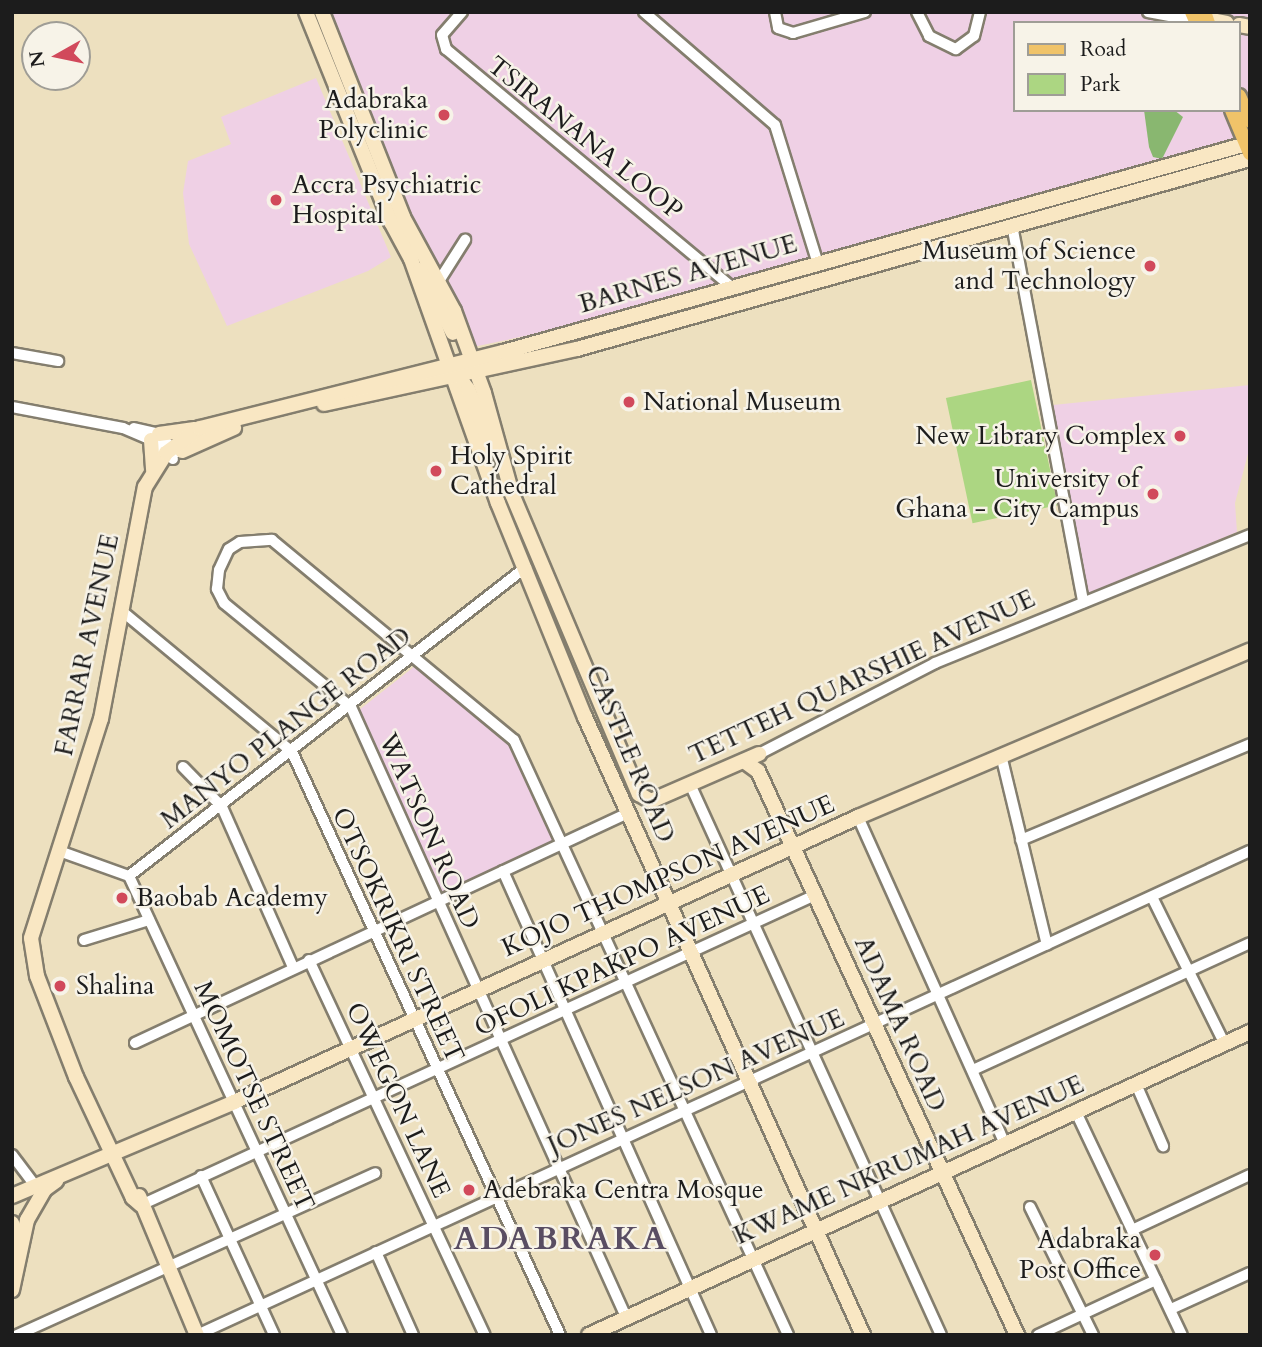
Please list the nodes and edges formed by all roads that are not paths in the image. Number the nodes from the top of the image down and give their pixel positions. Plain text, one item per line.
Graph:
1 (306, 12) edge
2 (322, 12) edge
3 (462, 12) edge
4 (643, 12) edge
5 (775, 12) edge
6 (865, 12) edge
7 (917, 12) edge
8 (980, 12) edge
9 (1148, 12) edge
10 (1201, 18) edge
11 (1241, 101) edge
12 (1234, 112) edge
13 (1250, 121) edge
14 (1249, 146) edge
15 (1250, 159) edge
16 (1012, 225) junction
17 (465, 240) dead end
18 (411, 260) junction
19 (818, 264) junction
20 (439, 281) junction
21 (733, 288) junction
22 (432, 322) junction
23 (460, 327) junction
24 (12, 353) edge
25 (502, 359) junction
26 (58, 361) dead end
27 (462, 368) junction
28 (422, 377) junction
29 (484, 393) junction
30 (458, 395) junction
31 (12, 407) edge
32 (200, 428) junction
33 (155, 437) junction
34 (172, 453) junction
35 (153, 471) junction
36 (512, 494) junction
37 (141, 513) junction
38 (1250, 535) edge
39 (526, 567) junction
40 (1083, 601) junction
41 (123, 612) junction
42 (1250, 652) edge
43 (415, 653) junction
44 (351, 707) junction
45 (604, 709) junction
46 (585, 717) junction
47 (1250, 744) edge
48 (292, 752) junction
49 (759, 754) junction
50 (1001, 755) junction
51 (744, 761) junction
52 (183, 766) dead end
53 (758, 771) junction
54 (690, 784) junction
55 (651, 801) joint
56 (222, 807) junction
57 (628, 813) junction
58 (858, 817) junction
59 (1021, 840) junction
60 (564, 843) junction
61 (792, 847) junction
62 (59, 851) junction
63 (1250, 851) edge
64 (503, 871) junction
65 (730, 875) junction
66 (130, 876) junction
67 (815, 895) junction
68 (1152, 897) junction
69 (438, 901) junction
70 (668, 903) junction
71 (149, 920) junction
72 (751, 925) junction
73 (373, 930) junction
74 (606, 933) junction
75 (83, 940) dead end
76 (1250, 943) edge
77 (1047, 945) junction
78 (690, 951) junction
79 (309, 960) junction
80 (543, 961) junction
81 (293, 967) junction
82 (1190, 969) junction
83 (629, 982) junction
84 (477, 988) junction
85 (941, 996) junction
86 (564, 1010) junction
87 (193, 1015) junction
88 (415, 1018) junction
89 (874, 1025) junction
90 (1250, 1032) edge
91 (500, 1038) junction
92 (135, 1043) dead end
93 (1224, 1043) junction
94 (353, 1046) junction
95 (812, 1054) junction
96 (437, 1068) junction
97 (975, 1069) junction
98 (748, 1084) junction
99 (1136, 1084) junction
100 (376, 1095) junction
101 (234, 1102) junction
102 (1075, 1110) junction
103 (686, 1111) junction
104 (621, 1140) junction
105 (1005, 1144) junction
106 (1163, 1146) dead end
107 (115, 1151) junction
108 (258, 1152) junction
109 (12, 1155) edge
110 (559, 1167) junction
111 (375, 1173) dead end
112 (942, 1175) junction
113 (1250, 1175) edge
114 (61, 1176) junction
115 (201, 1176) junction
116 (35, 1185) junction
117 (12, 1196) edge
118 (494, 1197) junction
119 (880, 1204) junction
120 (141, 1205) junction
121 (1030, 1207) dead end
122 (286, 1213) junction
123 (12, 1223) edge
124 (434, 1226) junction
125 (817, 1230) junction
126 (1132, 1230) junction
127 (229, 1239) junction
128 (376, 1252) junction
129 (20, 1256) junction
130 (753, 1257) junction
131 (167, 1267) junction
132 (1250, 1273) edge
133 (317, 1278) junction
134 (1156, 1280) junction
135 (690, 1287) junction
136 (12, 1290) edge
137 (260, 1305) junction
138 (1171, 1309) junction
139 (1083, 1314) junction
140 (626, 1317) junction
141 (17, 1335) edge
142 (197, 1335) edge
143 (274, 1335) edge
144 (342, 1335) edge
145 (413, 1335) edge
146 (485, 1335) edge
147 (560, 1335) edge
148 (589, 1335) edge
149 (711, 1335) edge
150 (788, 1335) edge
151 (863, 1335) edge
152 (941, 1335) edge
153 (1017, 1335) edge
154 (1038, 1335) edge
155 (1093, 1335) edge
156 (1182, 1335) edge

1 - 18 main road, CASTLE ROAD
2 - 20 main road, CASTLE ROAD
3 - 21 street, TSIRANANA LOOP
4 - 19 street
5 - 6 street
7 - 8 street
9 - 10 street
11 - 13 main road
12 - 14 main road
14 - 19 main road, BARNES AVENUE
15 - 16 main road, BARNES AVENUE
16 - 25 main road, BARNES AVENUE
16 - 40 street
17 - 20 street
18 - 22 main road, CASTLE ROAD
18 - 27 main road
19 - 21 main road, BARNES AVENUE
20 - 23 main road, CASTLE ROAD
21 - 25 main road, BARNES AVENUE
22 - 27 main road, CASTLE ROAD
22 - 28 main road
23 - 25 main road
23 - 27 main road, CASTLE ROAD
24 - 26 street
25 - 27 main road, BARNES AVENUE
25 - 29 main road
27 - 28 main road, BARNES AVENUE
27 - 29 main road, CASTLE ROAD
27 - 30 main road, CASTLE ROAD
27 - 36 main road
28 - 30 main road
28 - 32 main road, BARNES AVENUE
28 - 34 main road, BARNES AVENUE
29 - 36 main road, CASTLE ROAD
30 - 39 main road, CASTLE ROAD
31 - 33 street
32 - 33 main road
32 - 34 main road, BARNES AVENUE
33 - 34 street
33 - 35 main road
34 - 35 main road, BARNES AVENUE
34 - 37 main road, FARRAR AVENUE
35 - 37 main road, FARRAR AVENUE
36 - 45 main road, CASTLE ROAD
37 - 41 main road, FARRAR AVENUE
38 - 40 street, TETTEH QUARSHIE AVENUE
39 - 43 street, MANYO PLANGE ROAD
39 - 46 main road, CASTLE ROAD
40 - 49 street, TETTEH QUARSHIE AVENUE
41 - 48 street, OTSOKRIKRI STREET
41 - 62 main road, FARRAR AVENUE
42 - 50 main road, KOJO THOMPSON AVENUE
43 - 44 street, MANYO PLANGE ROAD
43 - 44 street
43 - 60 street
44 - 48 street, MANYO PLANGE ROAD
44 - 69 street, WATSON ROAD
45 - 46 main road
45 - 55 main road, CASTLE ROAD
46 - 57 main road, CASTLE ROAD
47 - 59 street
48 - 56 street, MANYO PLANGE ROAD
48 - 73 street, OTSOKRIKRI STREET
49 - 51 main road, TETTEH QUARSHIE AVENUE
49 - 53 main road, ADAMA ROAD
50 - 58 main road, KOJO THOMPSON AVENUE
50 - 59 street
51 - 53 main road
51 - 54 main road, TETTEH QUARSHIE AVENUE
52 - 56 street
53 - 61 main road, ADAMA ROAD
54 - 55 main road, TETTEH QUARSHIE AVENUE
54 - 65 street
56 - 66 street, MANYO PLANGE ROAD
56 - 81 street
57 - 60 street
57 - 70 main road, CASTLE ROAD
58 - 61 main road, KOJO THOMPSON AVENUE
58 - 85 street
59 - 77 street
60 - 64 street
60 - 74 street
61 - 65 main road, KOJO THOMPSON AVENUE
61 - 67 main road, ADAMA ROAD
62 - 66 street
62 - 107 main road, FARRAR AVENUE
63 - 68 street, JONES NELSON AVENUE
64 - 69 street
64 - 80 street
65 - 70 main road, KOJO THOMPSON AVENUE
65 - 72 street
66 - 71 street, MOMOTSE STREET
67 - 72 street, OFOLI KPAKPO AVENUE
67 - 89 main road, ADAMA ROAD
68 - 77 street, JONES NELSON AVENUE
68 - 82 street
69 - 73 street
69 - 84 street, WATSON ROAD
70 - 74 main road, KOJO THOMPSON AVENUE
70 - 78 main road, CASTLE ROAD
71 - 75 street
71 - 87 street, MOMOTSE STREET
72 - 78 street, OFOLI KPAKPO AVENUE
72 - 95 street
73 - 79 street
73 - 88 street, OTSOKRIKRI STREET
74 - 80 main road, KOJO THOMPSON AVENUE
74 - 83 street
76 - 82 street
77 - 85 street, JONES NELSON AVENUE
78 - 83 street, OFOLI KPAKPO AVENUE
78 - 98 main road, CASTLE ROAD
79 - 81 street
79 - 94 street, OWEGON LANE
80 - 84 main road, KOJO THOMPSON AVENUE
80 - 86 street
81 - 87 street
82 - 93 street
82 - 97 street
83 - 86 street, OFOLI KPAKPO AVENUE
83 - 103 street
84 - 88 main road, KOJO THOMPSON AVENUE
84 - 91 street, WATSON ROAD
85 - 89 street, JONES NELSON AVENUE
85 - 97 street
86 - 91 street, OFOLI KPAKPO AVENUE
86 - 104 street
87 - 92 street
87 - 101 street, MOMOTSE STREET
88 - 94 main road, KOJO THOMPSON AVENUE
88 - 96 street, OTSOKRIKRI STREET
89 - 95 street, JONES NELSON AVENUE
89 - 112 main road, ADAMA ROAD
90 - 93 main road, KWAME NKRUMAH AVENUE
91 - 96 street, OFOLI KPAKPO AVENUE
91 - 110 street, WATSON ROAD
93 - 99 main road, KWAME NKRUMAH AVENUE
94 - 100 street, OWEGON LANE
94 - 101 main road, KOJO THOMPSON AVENUE
95 - 98 street, JONES NELSON AVENUE
95 - 119 street
96 - 100 street, OFOLI KPAKPO AVENUE
96 - 118 street, OTSOKRIKRI STREET
97 - 105 street
98 - 103 street, JONES NELSON AVENUE
98 - 125 main road, CASTLE ROAD
99 - 102 main road, KWAME NKRUMAH AVENUE
99 - 106 street
100 - 108 street, OFOLI KPAKPO AVENUE
100 - 124 street, OWEGON LANE
101 - 107 main road, KOJO THOMPSON AVENUE
101 - 108 street, MOMOTSE STREET
102 - 105 main road, KWAME NKRUMAH AVENUE
102 - 126 street
103 - 104 street, JONES NELSON AVENUE
103 - 130 street
104 - 110 street, JONES NELSON AVENUE
104 - 135 street
105 - 112 main road, KWAME NKRUMAH AVENUE
107 - 114 main road, KOJO THOMPSON AVENUE
107 - 120 main road, FARRAR AVENUE
108 - 115 street, OFOLI KPAKPO AVENUE
108 - 122 street, MOMOTSE STREET
109 - 116 street
110 - 118 street, JONES NELSON AVENUE
110 - 140 street, WATSON ROAD
111 - 122 street
112 - 119 main road, KWAME NKRUMAH AVENUE
112 - 153 main road, ADAMA ROAD
113 - 126 street
114 - 116 main road, KOJO THOMPSON AVENUE
114 - 129 main road
115 - 120 street, OFOLI KPAKPO AVENUE
115 - 127 street
116 - 117 main road, KOJO THOMPSON AVENUE
118 - 124 street, JONES NELSON AVENUE
118 - 147 street, OTSOKRIKRI STREET
119 - 125 main road, KWAME NKRUMAH AVENUE
119 - 152 street
120 - 131 main road, FARRAR AVENUE
121 - 139 street
122 - 127 street
122 - 133 street, MOMOTSE STREET
123 - 129 main road
124 - 128 street, JONES NELSON AVENUE
124 - 146 street, OWEGON LANE
125 - 130 main road, KWAME NKRUMAH AVENUE
125 - 151 main road, CASTLE ROAD
126 - 134 street
127 - 131 street
127 - 137 street
128 - 133 street, JONES NELSON AVENUE
128 - 145 street
129 - 136 main road
130 - 135 main road, KWAME NKRUMAH AVENUE
130 - 150 street
131 - 141 street
131 - 142 main road, FARRAR AVENUE
132 - 138 street
133 - 137 street, JONES NELSON AVENUE
133 - 144 street, MOMOTSE STREET
134 - 138 street
134 - 139 street
135 - 140 main road, KWAME NKRUMAH AVENUE
135 - 149 street
137 - 142 street, JONES NELSON AVENUE
137 - 143 street
138 - 156 street
139 - 154 street
139 - 155 street
140 - 148 main road, KWAME NKRUMAH AVENUE

